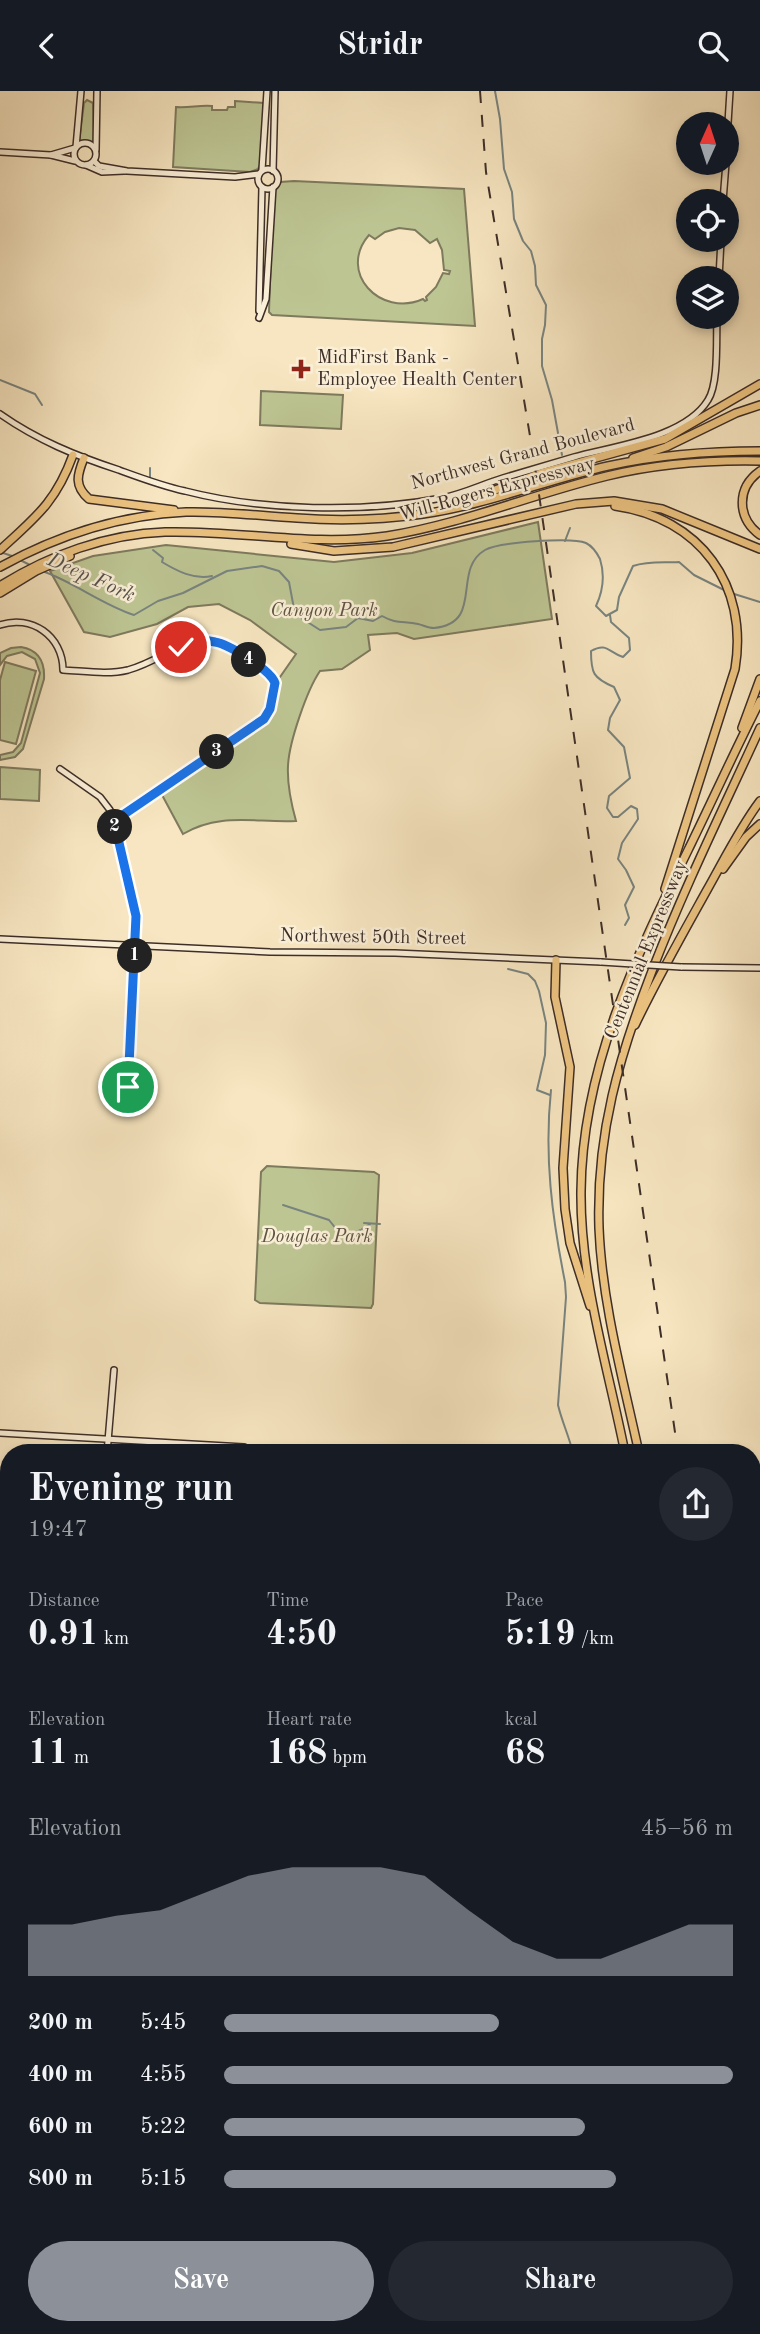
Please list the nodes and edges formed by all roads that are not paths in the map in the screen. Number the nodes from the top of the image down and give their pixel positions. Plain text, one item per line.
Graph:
1 (81, 91) edge
2 (97, 91) edge
3 (267, 91) edge
4 (275, 91) edge
5 (730, 91) edge
6 (729, 112) edge
7 (75, 147) junction
8 (96, 150) junction
9 (0, 152) edge
10 (51, 155) junction
11 (75, 161) junction
12 (94, 161) junction
13 (86, 165) junction
14 (127, 171) junction
15 (273, 171) junction
16 (261, 172) junction
17 (235, 177) junction
18 (260, 185) junction
19 (273, 187) junction
20 (716, 329) edge
21 (760, 384) edge
22 (760, 405) edge
23 (0, 414) edge
24 (760, 451) edge
25 (73, 455) junction
26 (84, 458) junction
27 (760, 461) edge
28 (609, 466) junction
29 (760, 471) edge
30 (590, 502) junction
31 (440, 511) junction
32 (185, 513) junction
33 (760, 535) edge
34 (246, 537) junction
35 (760, 549) edge
36 (0, 550) edge
37 (0, 567) edge
38 (16, 579) junction
39 (0, 586) edge
40 (0, 593) edge
41 (0, 625) edge
42 (760, 679) edge
43 (760, 701) edge
44 (760, 728) edge
45 (760, 737) edge
46 (747, 756) junction
47 (729, 763) junction
48 (60, 769) dead end
49 (760, 801) edge
50 (114, 821) junction
51 (760, 824) edge
52 (692, 916) junction
53 (656, 919) junction
54 (0, 939) edge
55 (135, 946) junction
56 (561, 960) junction
57 (760, 971) edge
58 (624, 1048) junction
59 (128, 1087) dead end
60 (604, 1350) junction
61 (114, 1370) dead end
62 (0, 1433) edge
63 (110, 1439) junction
64 (110, 1444) edge
65 (194, 1444) edge
66 (623, 1444) edge
67 (637, 1444) edge

1 - 7 street
2 - 8 street
3 - 16 street
4 - 15 street
5 - 6 street
7 - 8 street
7 - 10 street
7 - 11 street
8 - 12 street
9 - 10 street
10 - 11 street
11 - 13 street
12 - 13 street
12 - 14 street
13 - 14 street
14 - 17 street
15 - 16 street
15 - 19 street
16 - 17 street
16 - 18 street
17 - 18 street
18 - 19 street
18 - 19 street
20 - 26 street, Northwest Grand Boulevard
21 - 31 highway
22 - 28 highway
23 - 25 street, Northwest Grand Boulevard
24 - 28 highway, Will Rogers Expressway
25 - 26 street, Northwest Grand Boulevard
25 - 36 highway
26 - 32 highway
27 - 34 highway, Will Rogers Expressway
28 - 31 highway, Will Rogers Expressway
29 - 33 highway
30 - 34 highway
30 - 35 highway
30 - 53 highway
31 - 32 highway, Will Rogers Expressway
32 - 37 highway, Will Rogers Expressway
34 - 38 highway, Will Rogers Expressway
38 - 39 highway, Will Rogers Expressway
38 - 40 highway
41 - 50 street
42 - 47 highway
43 - 47 highway
44 - 46 highway
45 - 46 highway
46 - 58 highway, Centennial Expressway
47 - 53 highway, Centennial Expressway
48 - 50 street
49 - 52 highway
50 - 55 street
51 - 52 highway
52 - 58 highway
53 - 60 highway, Centennial Expressway
54 - 55 street, Northwest 50th Street
55 - 56 street, Northwest 50th Street
55 - 59 street
56 - 57 street, Northwest 50th Street, bridge
56 - 60 highway
58 - 67 highway, Centennial Expressway
60 - 66 highway, Centennial Expressway
61 - 63 street
62 - 63 street
63 - 64 street
63 - 65 street

